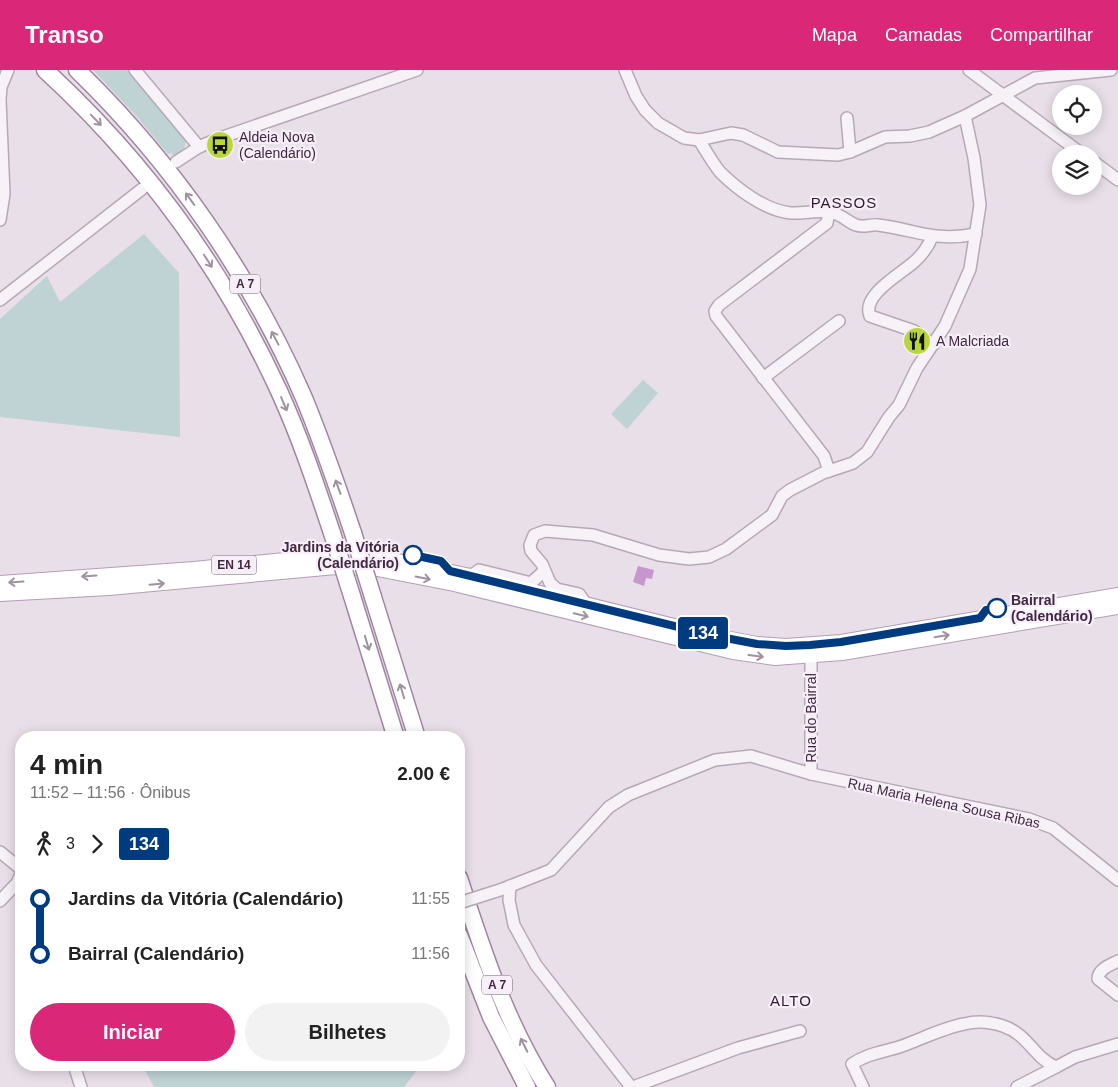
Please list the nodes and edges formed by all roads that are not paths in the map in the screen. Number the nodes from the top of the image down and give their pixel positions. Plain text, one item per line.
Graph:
1 (8, 70) edge
2 (44, 70) edge
3 (78, 70) edge
4 (135, 70) edge
5 (417, 70) edge
6 (625, 70) edge
7 (969, 70) edge
8 (1111, 70) edge
9 (1002, 95) junction
10 (0, 100) edge
11 (965, 116) junction
12 (847, 118) dead end
13 (699, 140) junction
14 (1070, 145) edge
15 (199, 147) junction
16 (850, 152) junction
17 (176, 162) dead end
18 (1102, 168) edge
19 (1118, 180) edge
20 (142, 189) dead end
21 (829, 212) junction
22 (0, 220) edge
23 (976, 234) junction
24 (932, 237) junction
25 (0, 300) edge
26 (838, 320) dead end
27 (933, 346) junction
28 (763, 378) junction
29 (830, 471) junction
30 (544, 570) junction
31 (471, 576) junction
32 (0, 583) edge
33 (0, 594) edge
34 (1118, 594) edge
35 (586, 604) junction
36 (1118, 607) edge
37 (811, 661) dead end
38 (394, 731) edge
39 (414, 731) edge
40 (811, 774) junction
41 (0, 852) edge
42 (15, 864) edge
43 (1118, 880) edge
44 (15, 885) edge
45 (505, 888) junction
46 (465, 895) edge
47 (0, 900) edge
48 (465, 901) edge
49 (465, 950) edge
50 (1118, 961) edge
51 (1118, 995) edge
52 (800, 1031) dead end
53 (1118, 1044) edge
54 (1056, 1068) junction
55 (76, 1071) edge
56 (81, 1087) edge
57 (527, 1087) edge
58 (547, 1087) edge
59 (632, 1087) edge
60 (863, 1087) edge
61 (1016, 1087) edge

1 - 10 street
2 -> 38 highway, A 7, bridge
39 -> 3 highway, A 7, bridge
4 - 15 street
5 - 15 street
6 - 13 street
7 - 9 street
8 - 9 street
9 - 11 street
9 - 14 street
10 - 22 street
11 - 16 street
11 - 23 street
12 - 16 street
13 - 16 street
13 - 21 street
15 - 17 street
18 - 19 street
20 - 25 street
21 - 24 street
21 - 28 street
23 - 24 street
23 - 27 street
24 - 27 street
26 - 28 street
27 - 29 street
28 - 29 street
29 - 30 street
30 - 31 street
30 - 35 street
31 -> 32 main road, EN 14
31 - 35 main road, EN 14
33 -> 36 main road, EN 14
34 - 35 main road, EN 14
37 - 40 street, Rua do Bairral
40 - 43 street, Rua Maria Helena Sousa Ribas
40 - 45 street, Rua Maria Helena Sousa Ribas
41 - 42 street
44 - 47 street
45 - 48 street, Rua Maria Helena Sousa Ribas, bridge
45 - 59 street
58 -> 46 highway, A 7
49 - 57 highway, A 7
50 - 51 street
52 - 59 street
53 - 54 street
54 - 60 street
54 - 61 street
55 - 56 street

